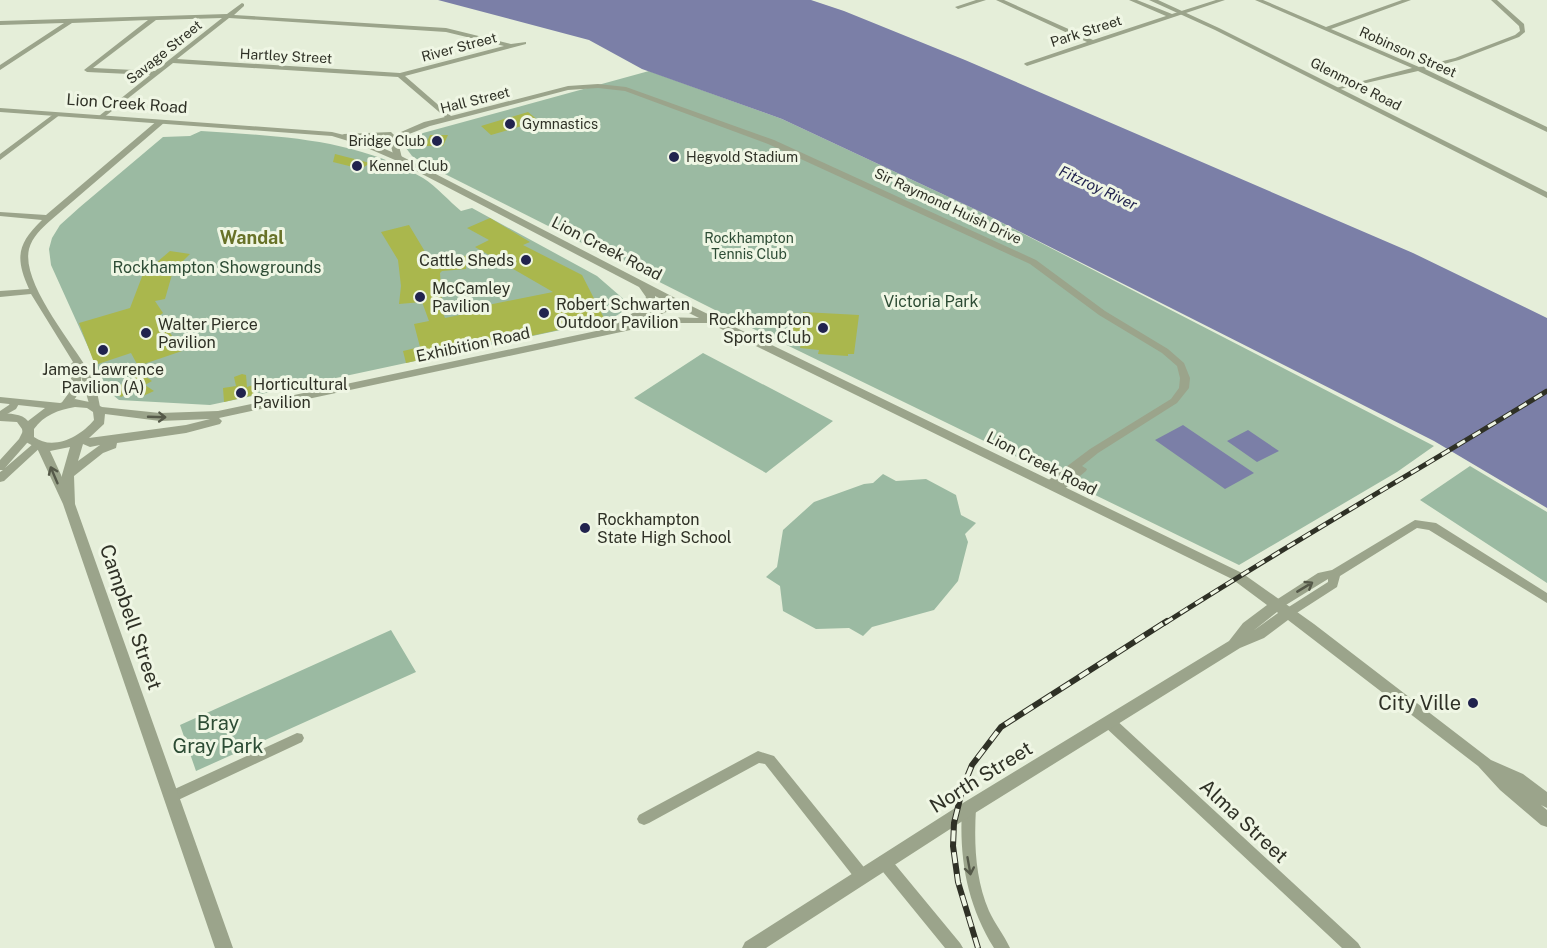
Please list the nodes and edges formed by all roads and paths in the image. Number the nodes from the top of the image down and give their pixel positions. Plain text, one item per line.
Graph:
1 (983, 0) edge
2 (999, 0) edge
3 (1132, 0) edge
4 (1152, 0) edge
5 (1222, 0) edge
6 (1258, 0) edge
7 (1408, 0) edge
8 (1494, 0) edge
9 (242, 5) dead end
10 (958, 8) dead end
11 (1182, 13) junction
12 (227, 16) junction
13 (1172, 16) junction
14 (155, 18) junction
15 (70, 21) junction
16 (0, 23) edge
17 (1326, 29) junction
18 (1090, 41) junction
19 (524, 43) dead end
20 (510, 46) junction
21 (171, 61) junction
22 (1027, 64) dead end
23 (0, 68) edge
24 (1419, 69) junction
25 (156, 73) junction
26 (400, 75) junction
27 (586, 86) joint
28 (1338, 89) junction
29 (0, 110) edge
30 (57, 114) junction
31 (101, 117) junction
32 (451, 119) junction
33 (161, 122) junction
34 (414, 130) junction
35 (1547, 130) edge
36 (344, 136) junction
37 (372, 146) junction
38 (0, 158) edge
39 (398, 158) junction
40 (1547, 195) edge
41 (0, 214) edge
42 (48, 218) junction
43 (642, 285) junction
44 (35, 291) junction
45 (0, 294) edge
46 (677, 303) junction
47 (720, 323) junction
48 (605, 332) junction
49 (76, 364) junction
50 (348, 389) junction
51 (0, 400) edge
52 (15, 402) junction
53 (63, 405) junction
54 (97, 409) junction
55 (0, 416) edge
56 (186, 429) junction
57 (27, 431) junction
58 (79, 439) junction
59 (40, 445) junction
60 (0, 467) edge
61 (68, 475) junction
62 (0, 478) edge
63 (1054, 487) junction
64 (69, 504) junction
65 (1547, 599) edge
66 (1283, 609) junction
67 (1109, 722) junction
68 (297, 738) dead end
69 (1483, 761) junction
70 (171, 797) junction
71 (1547, 801) edge
72 (969, 808) junction
73 (644, 819) dead end
74 (1547, 820) edge
75 (884, 862) junction
76 (862, 876) junction
77 (224, 948) edge
78 (751, 948) edge
79 (955, 948) edge
80 (1002, 948) edge
81 (1353, 948) edge

1 - 10 street
2 - 18 street
3 - 13 street
4 - 11 street, Glenmore Road
5 - 11 street, Park Street
6 - 17 street, Robinson Street
7 - 17 street
8 - 24 street
9 - 12 street, Savage Street
11 - 13 street, Park Street
11 - 28 street, Glenmore Road
12 - 14 street
12 - 20 street
12 - 21 street, Savage Street
13 - 18 street, Park Street
14 - 15 street
14 - 25 street
15 - 16 street
15 - 23 street
17 - 24 street, Robinson Street
18 - 22 street, Park Street
19 - 20 street, River Street
20 - 26 street, River Street
21 - 25 street, Savage Street
21 - 26 street, Hartley Street
24 - 28 street
24 - 35 street, Robinson Street
25 - 31 street, Savage Street
26 - 32 street
27 - 32 street, Hall Street
27 - 63 street, Sir Raymond Huish Drive
28 - 40 street, Glenmore Road
29 - 30 street, Lion Creek Road
30 - 31 street, Lion Creek Road
30 - 38 street
31 - 33 street, Lion Creek Road
32 - 34 street, Hall Street
33 - 36 street, Lion Creek Road
33 - 42 street
34 - 36 street
34 - 37 street, Hall Street
34 - 39 street
36 - 37 street, Lion Creek Road
37 - 39 street, Lion Creek Road
39 - 43 street, Lion Creek Road
41 - 42 street
42 - 44 street
43 - 46 street, Lion Creek Road
43 - 48 street, Exhibition Road
44 - 45 street
44 - 49 street
46 - 47 street, Lion Creek Road
46 - 48 street, Exhibition Road
47 - 48 street, Exhibition Road
47 - 63 street, Lion Creek Road
48 - 50 street, Exhibition Road
49 - 53 street
49 - 54 street
54 -> 50 street, Exhibition Road
50 - 56 street, Exhibition Road
51 - 52 street, Exhibition Road
52 - 53 street, Exhibition Road
52 - 55 street
53 - 54 street, Exhibition Road
53 - 57 street
54 - 58 street
55 - 57 street
56 - 58 street, Exhibition Road
56 - 61 street, Exhibition Road
57 - 59 street, Campbell Street
57 - 60 street
58 - 59 street, Exhibition Road
58 - 61 street, Campbell Street
59 - 62 street
64 -> 59 street, Campbell Street
61 - 64 street, Campbell Street
63 - 66 street, Lion Creek Road
64 - 70 street, Campbell Street
65 - 66 street, North Street
66 - 67 street, North Street
66 - 69 street, Lion Creek Road
67 - 72 street, North Street
67 - 81 street, Alma Street
68 - 70 street
69 - 71 street
69 - 74 street
70 - 77 street, Campbell Street
72 - 75 street, North Street
72 -> 80 street
73 - 76 street
75 - 76 street, North Street
75 - 79 street
76 - 78 street, North Street

